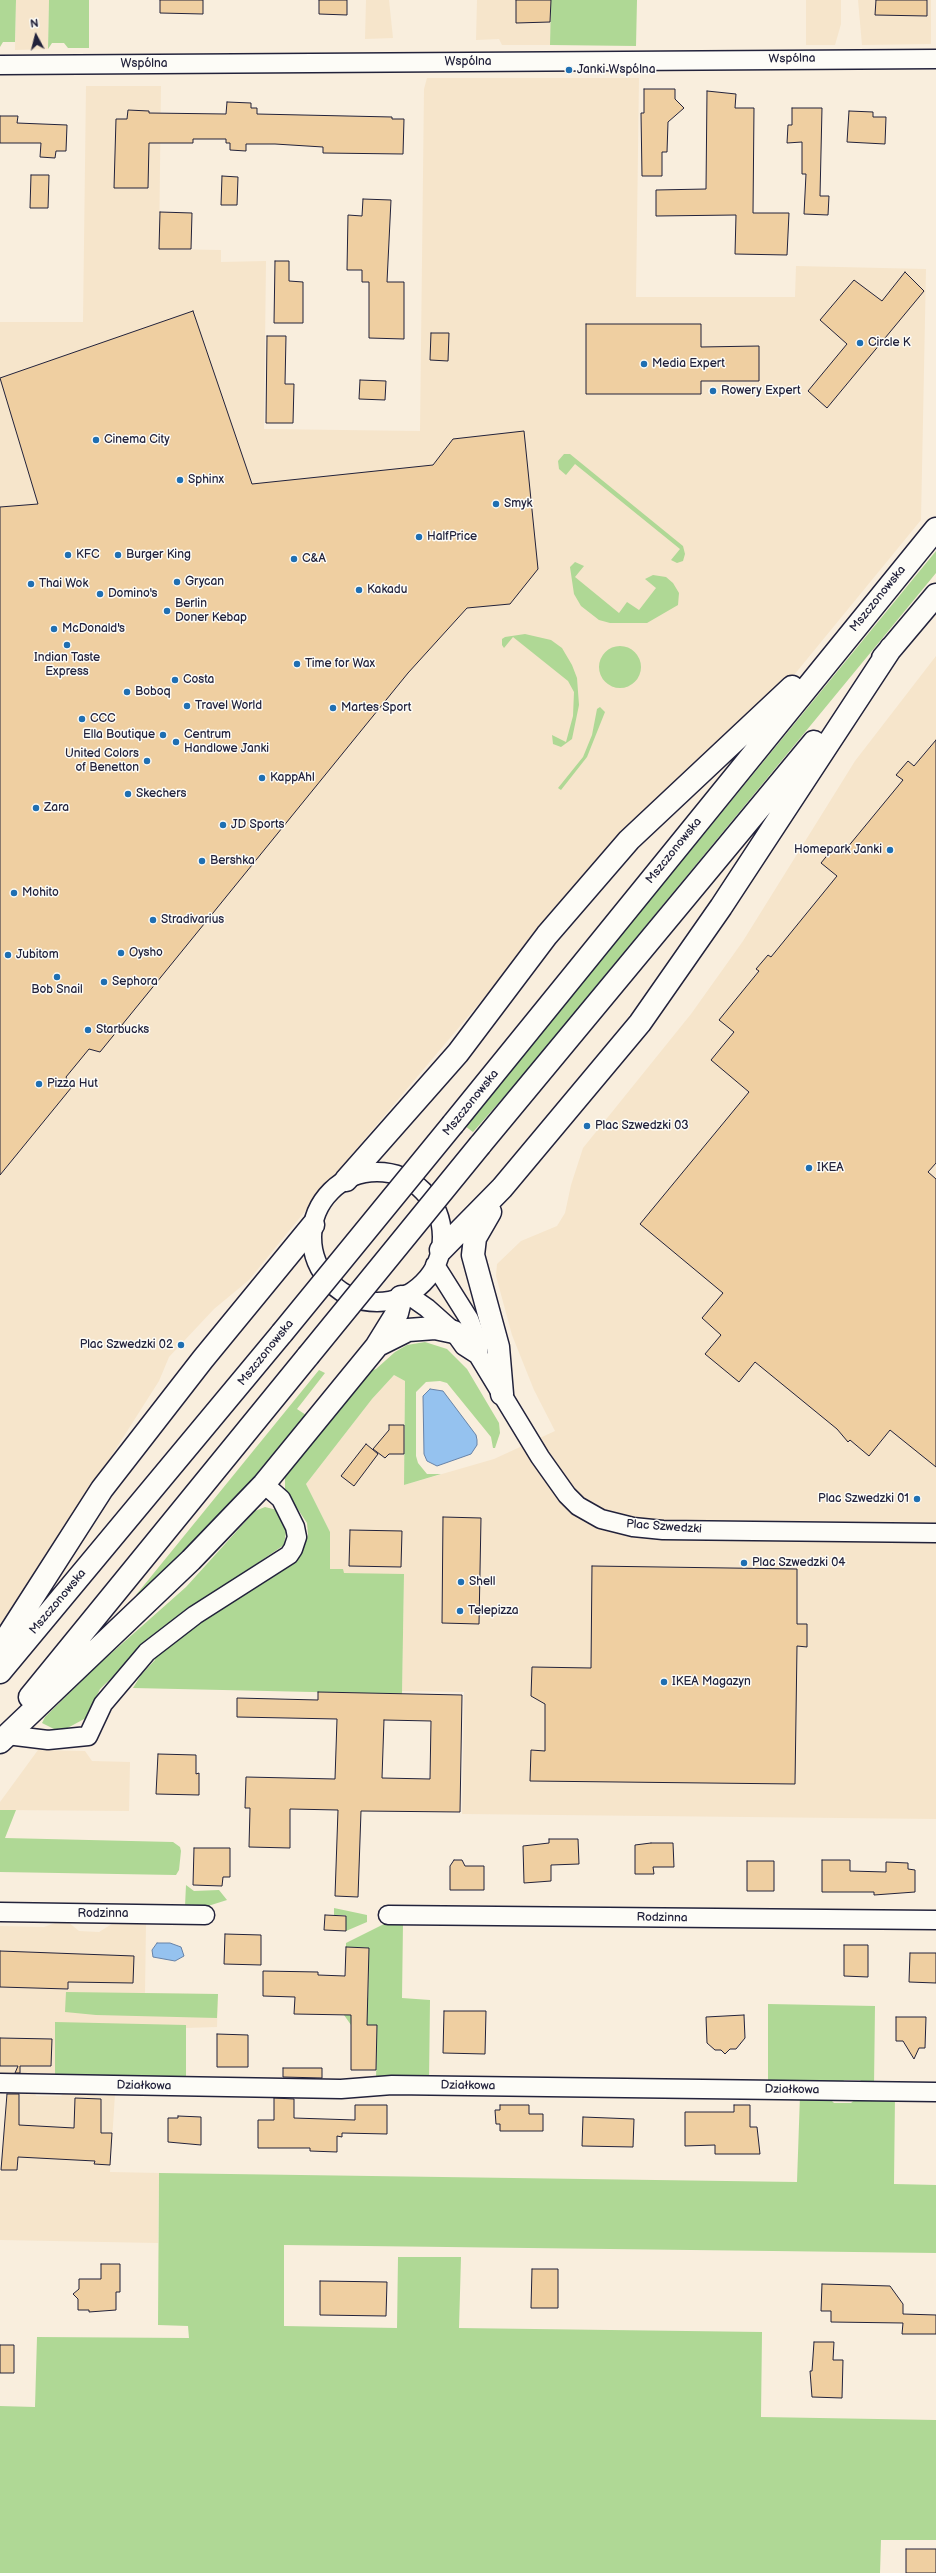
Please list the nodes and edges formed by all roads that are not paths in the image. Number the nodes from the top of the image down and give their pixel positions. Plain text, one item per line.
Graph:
1 (936, 59) edge
2 (0, 65) edge
3 (936, 528) edge
4 (936, 595) edge
5 (854, 628) junction
6 (892, 648) junction
7 (346, 1180) junction
8 (502, 1188) junction
9 (313, 1225) junction
10 (438, 1258) junction
11 (404, 1295) junction
12 (454, 1332) junction
13 (376, 1347) junction
14 (478, 1355) junction
15 (502, 1394) junction
16 (264, 1484) junction
17 (936, 1532) edge
18 (0, 1648) edge
19 (0, 1672) edge
20 (2, 1737) edge
21 (0, 1912) edge
22 (205, 1914) dead end
23 (388, 1915) dead end
24 (936, 1920) edge
25 (0, 2083) edge
26 (936, 2092) edge

1 - 2 street, Wspólna
3 - 5 main road, Mszczonowska
4 - 6 main road
5 - 7 main road
5 - 19 main road, Mszczonowska, bridge
6 - 8 main road
6 - 20 main road, bridge
7 - 9 street
7 - 10 street
8 - 10 main road
8 - 15 main road
9 - 11 street
9 - 18 main road
10 - 11 street
10 - 14 street
11 - 12 street
11 - 13 main road
12 - 13 main road
12 - 14 street
13 - 16 main road
14 - 15 street, Plac Szwedzki
15 - 17 street, Plac Szwedzki
16 - 20 main road
16 - 20 street
21 - 22 street, Rodzinna
23 - 24 street, Rodzinna
25 - 26 street, Działkowa

